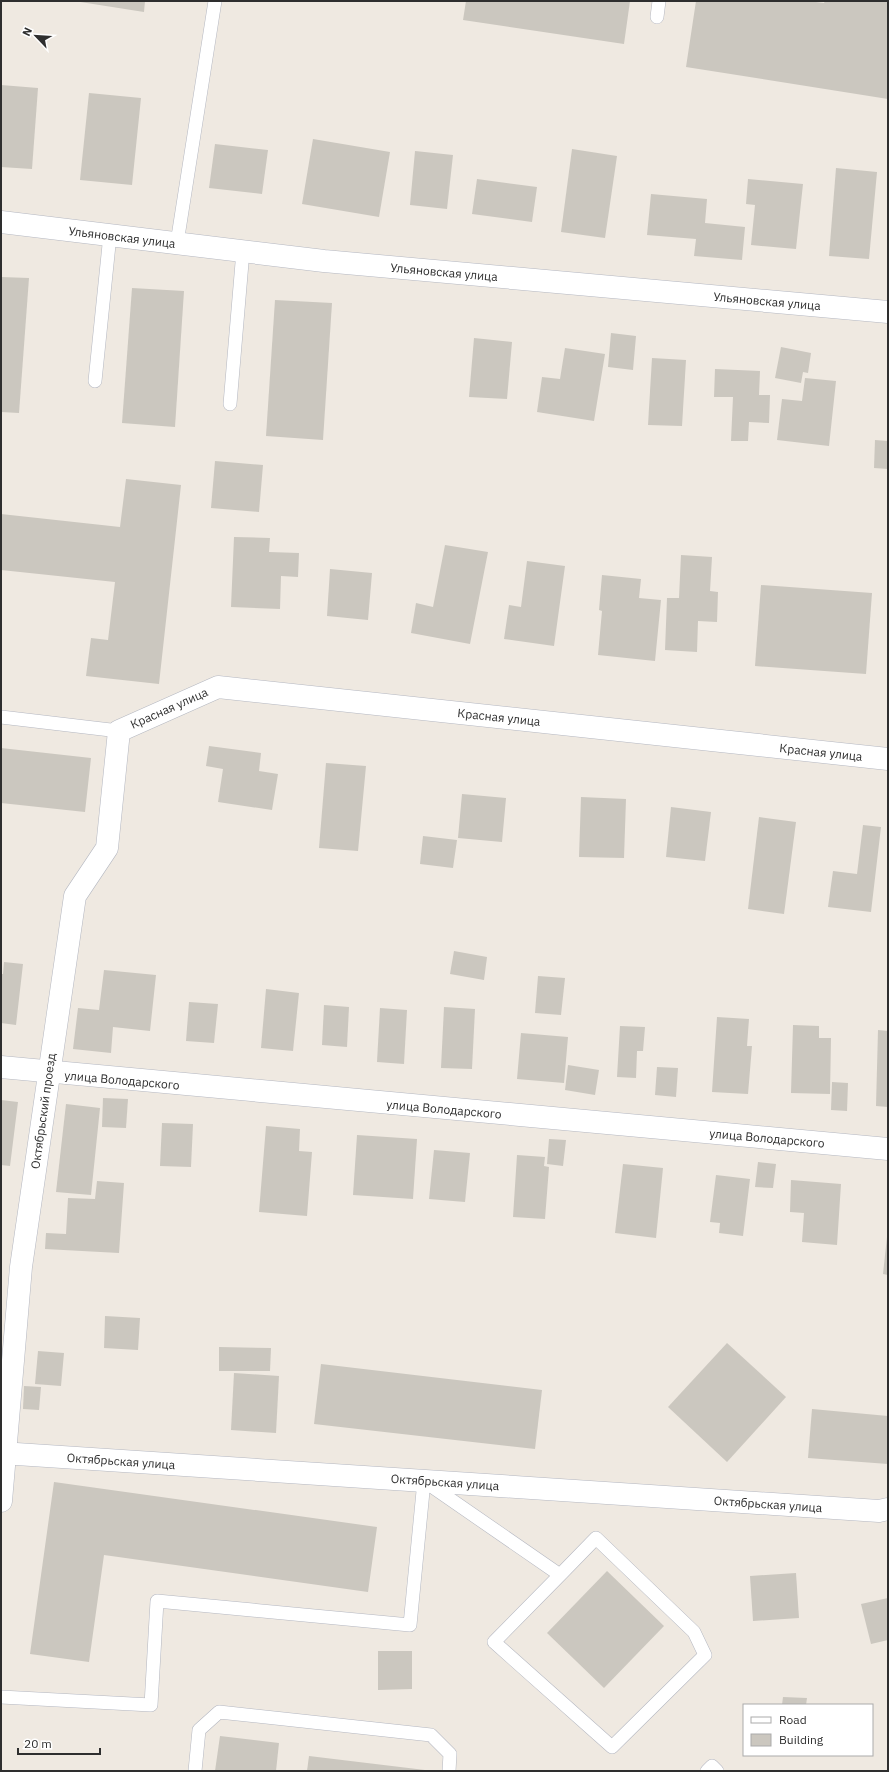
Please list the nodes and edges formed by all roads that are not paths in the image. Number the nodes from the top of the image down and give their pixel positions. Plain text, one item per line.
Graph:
1 (215, 1) edge
2 (659, 1) edge
3 (657, 17) dead end
4 (1, 222) edge
5 (110, 235) junction
6 (177, 243) junction
7 (243, 251) junction
8 (888, 312) edge
9 (95, 381) dead end
10 (230, 404) dead end
11 (1, 717) edge
12 (119, 731) junction
13 (888, 759) edge
14 (1, 1067) edge
15 (49, 1073) junction
16 (888, 1149) edge
17 (3, 1453) edge
18 (424, 1481) junction
19 (1, 1501) edge
20 (888, 1509) edge
21 (560, 1575) junction
22 (1, 1696) edge
23 (195, 1771) edge
24 (449, 1771) edge
25 (707, 1771) edge
26 (717, 1771) edge

1 - 6 lane
2 - 3 lane
4 - 5 street, Ульяновская улица
5 - 6 street, Ульяновская улица
5 - 9 lane
6 - 7 street, Ульяновская улица
7 - 8 street, Ульяновская улица
7 - 10 lane
11 - 12 lane
12 - 13 street, Красная улица
12 - 15 street, Октябрьский проезд
14 - 15 street, улица Володарского
15 - 16 street, улица Володарского
15 - 17 street, Октябрьский проезд
17 - 18 street, Октябрьская улица
17 - 19 street, Октябрьский проезд
18 - 20 street, Октябрьская улица
18 - 21 lane
18 - 22 lane
21 - 21 lane
23 - 24 lane
25 - 26 lane

